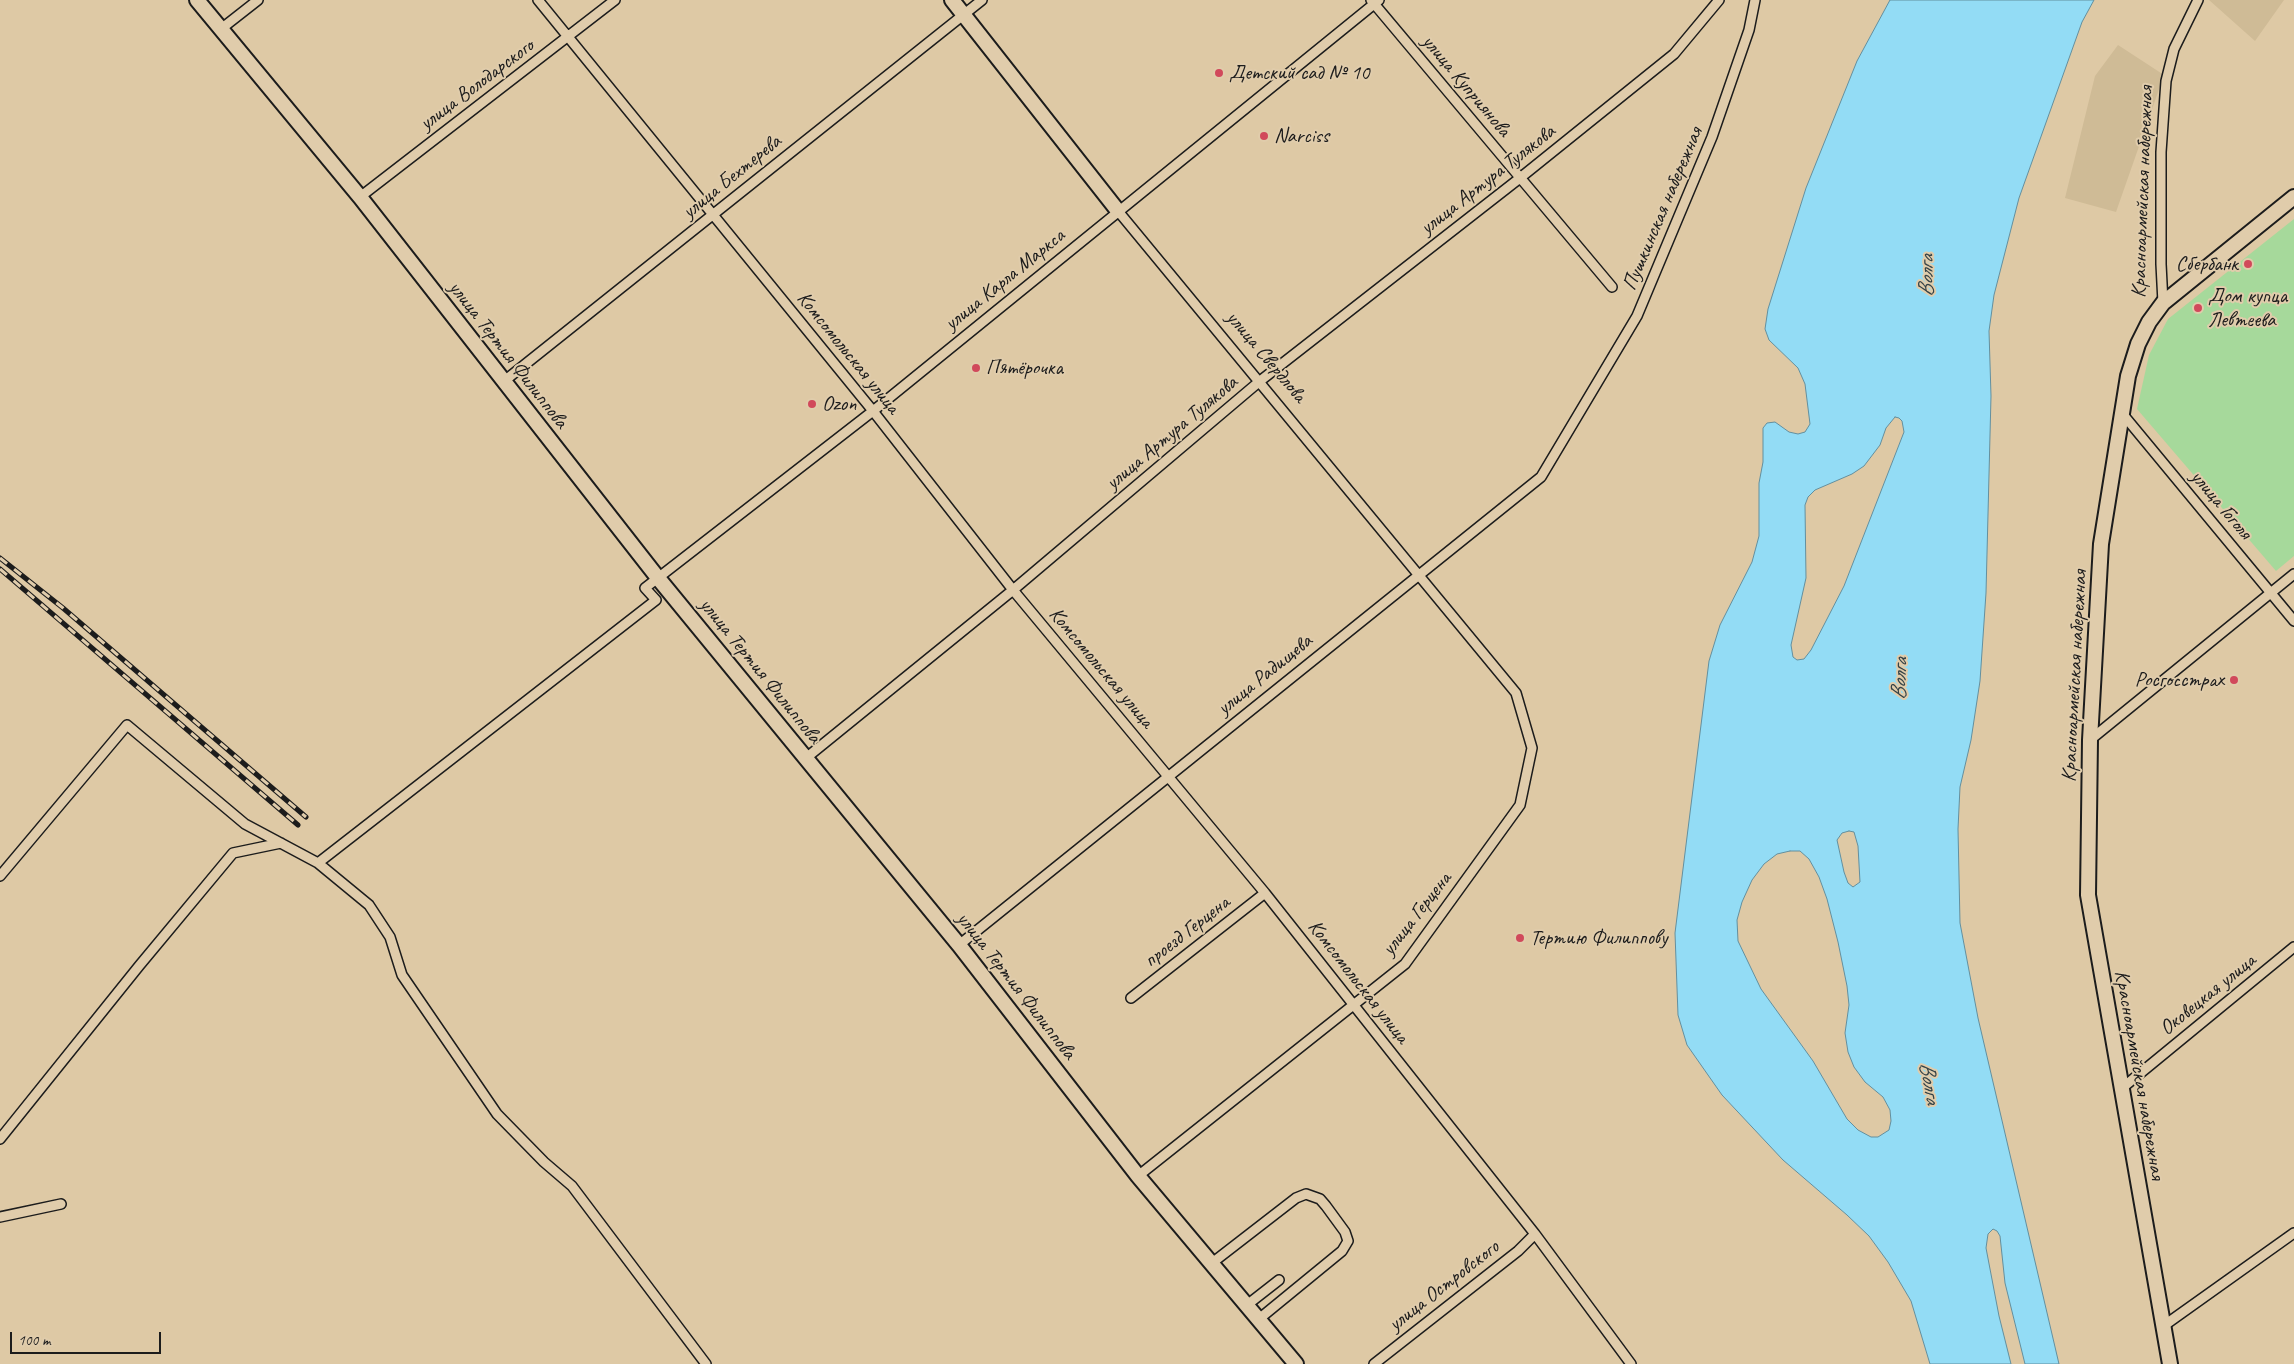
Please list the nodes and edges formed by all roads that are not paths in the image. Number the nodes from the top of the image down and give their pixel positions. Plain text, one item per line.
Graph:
1 (197, 0) edge
2 (258, 0) edge
3 (538, 0) edge
4 (615, 0) edge
5 (952, 0) edge
6 (982, 0) edge
7 (1719, 0) edge
8 (1755, 0) edge
9 (2198, 0) edge
10 (1375, 1) edge
11 (964, 15) junction
12 (222, 28) junction
13 (569, 37) junction
14 (1520, 178) junction
15 (360, 197) junction
16 (2294, 197) edge
17 (1118, 211) junction
18 (713, 214) junction
19 (1612, 287) dead end
20 (2163, 303) junction
21 (1260, 381) junction
22 (503, 382) junction
23 (873, 411) junction
24 (2121, 412) junction
25 (1574, 418) joint
26 (1417, 574) junction
27 (2294, 574) edge
28 (654, 581) junction
29 (1013, 590) junction
30 (2271, 593) junction
31 (2294, 621) edge
32 (2090, 740) junction
33 (1532, 748) joint
34 (806, 758) junction
35 (1168, 776) junction
36 (280, 843) junction
37 (318, 863) junction
38 (0, 876) edge
39 (1265, 893) junction
40 (959, 944) junction
41 (2294, 947) edge
42 (1131, 998) dead end
43 (1353, 1003) junction
44 (2121, 1089) junction
45 (0, 1139) edge
46 (1138, 1176) junction
47 (61, 1204) dead end
48 (0, 1217) edge
49 (2294, 1233) edge
50 (1535, 1234) junction
51 (1212, 1263) junction
52 (1279, 1280) dead end
53 (1247, 1305) junction
54 (1259, 1319) junction
55 (2162, 1327) junction
56 (706, 1364) edge
57 (1296, 1364) edge
58 (1374, 1364) edge
59 (1631, 1364) edge
60 (2170, 1364) edge

1 - 12 street, улица Тертия Филиппова
2 - 12 street
3 - 13 street, Комсомольская улица
4 - 13 street, улица Володарского
5 - 11 street, улица Свердлова
6 - 11 street, улица Бехтерева
7 - 14 street, улица Артура Тулякова
8 - 25 street, Пушкинская набережная
9 - 20 street, Красноармейская набережная
10 - 14 street, улица Куприянова
10 - 17 street, улица Карла Маркса
11 - 17 street, улица Свердлова
11 - 18 street, улица Бехтерева
12 - 15 street, улица Тертия Филиппова
13 - 15 street, улица Володарского
13 - 18 street, Комсомольская улица
14 - 19 street, улица Куприянова
14 - 21 street, улица Артура Тулякова
15 - 22 street, улица Тертия Филиппова
16 - 20 street
17 - 21 street, улица Свердлова
17 - 23 street, улица Карла Маркса
18 - 22 street, улица Бехтерева
18 - 23 street, Комсомольская улица
20 - 24 street, Красноармейская набережная
21 - 26 street, улица Свердлова
21 - 29 street, улица Артура Тулякова
22 - 28 street, улица Тертия Филиппова
23 - 28 street, улица Карла Маркса
23 - 29 street, Комсомольская улица
24 - 30 street, улица Гоголя
24 - 32 street, Красноармейская набережная
25 - 26 street, улица Радищева
26 - 33 street, улица Свердлова
26 - 35 street, улица Радищева
27 - 30 street
28 - 34 street, улица Тертия Филиппова
28 - 37 street
29 - 34 street, улица Артура Тулякова
29 - 35 street, Комсомольская улица
30 - 31 street, улица Гоголя
30 - 32 street
32 - 44 street, Красноармейская набережная
33 - 43 street, улица Герцена
34 - 40 street, улица Тертия Филиппова
35 - 39 street, Комсомольская улица
35 - 40 street, улица Радищева
36 - 37 street
36 - 38 street
36 - 45 street
37 - 56 street
39 - 42 street, проезд Герцена
39 - 43 street, Комсомольская улица
40 - 46 street, улица Тертия Филиппова
41 - 44 street, Оковецкая улица
43 - 46 street, улица Герцена
43 - 50 street, Комсомольская улица
44 - 55 street, Красноармейская набережная
46 - 51 street, улица Тертия Филиппова
47 - 48 street
49 - 55 street
50 - 58 street, улица Островского
50 - 59 street, Комсомольская улица
51 - 53 street, улица Тертия Филиппова
51 - 54 street
52 - 53 street
53 - 54 street, улица Тертия Филиппова
54 - 57 street, улица Тертия Филиппова
55 - 60 street, Красноармейская набережная

